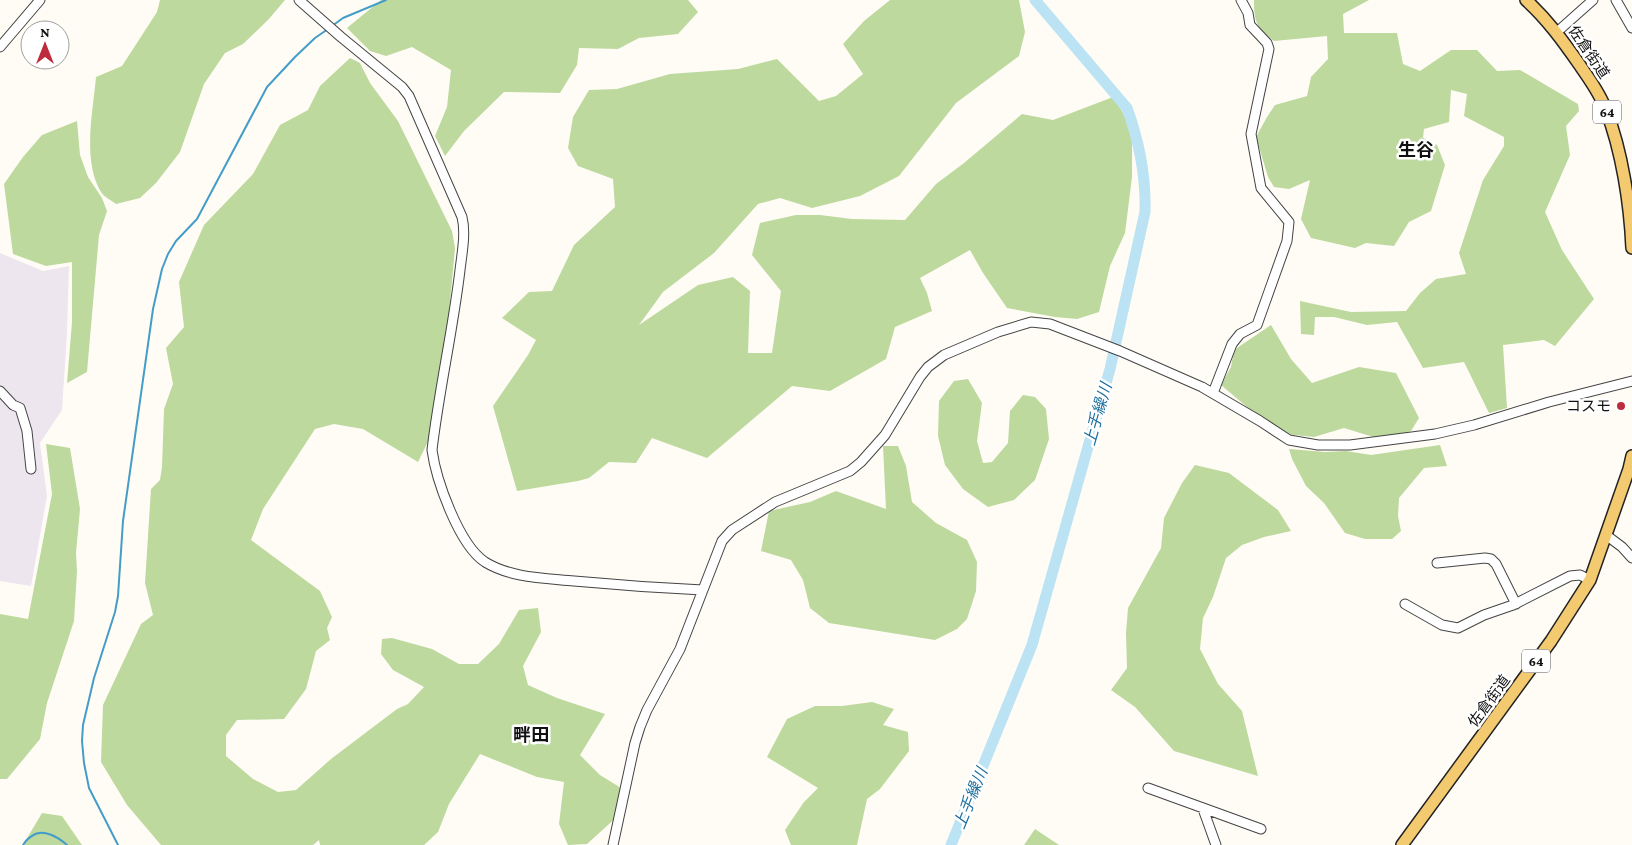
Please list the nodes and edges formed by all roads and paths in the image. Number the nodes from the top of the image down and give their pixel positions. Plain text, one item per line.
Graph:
1 (40, 0) edge
2 (299, 0) edge
3 (1241, 0) edge
4 (1526, 0) edge
5 (1593, 0) edge
6 (1616, 0) edge
7 (1632, 28) edge
8 (1557, 32) junction
9 (0, 47) edge
10 (1630, 202) edge
11 (1632, 248) edge
12 (1632, 381) edge
13 (0, 391) edge
14 (1213, 393) junction
15 (1632, 456) edge
16 (31, 469) dead end
17 (1606, 535) junction
18 (1632, 558) edge
19 (1437, 564) dead end
20 (1590, 580) junction
21 (703, 590) junction
22 (1405, 604) dead end
23 (1516, 604) junction
24 (1148, 788) dead end
25 (1203, 809) junction
26 (1261, 829) dead end
27 (613, 845) edge
28 (1216, 845) edge
29 (1402, 845) edge

1 - 9 street
2 - 21 street
3 - 14 street
4 - 8 main road, 佐倉街道 / 64
5 - 8 street
6 - 7 street
8 - 10 main road, 佐倉街道 / 64
10 - 11 main road, 佐倉街道 / 64
12 - 14 street
13 - 16 street
14 - 21 street
15 - 17 main road, 佐倉街道 / 64
17 - 18 street
17 - 20 main road, 佐倉街道 / 64
19 - 23 street
20 - 23 street
20 - 29 main road, 佐倉街道 / 64
21 - 27 street
22 - 23 street
24 - 25 street
25 - 26 street
25 - 28 street

